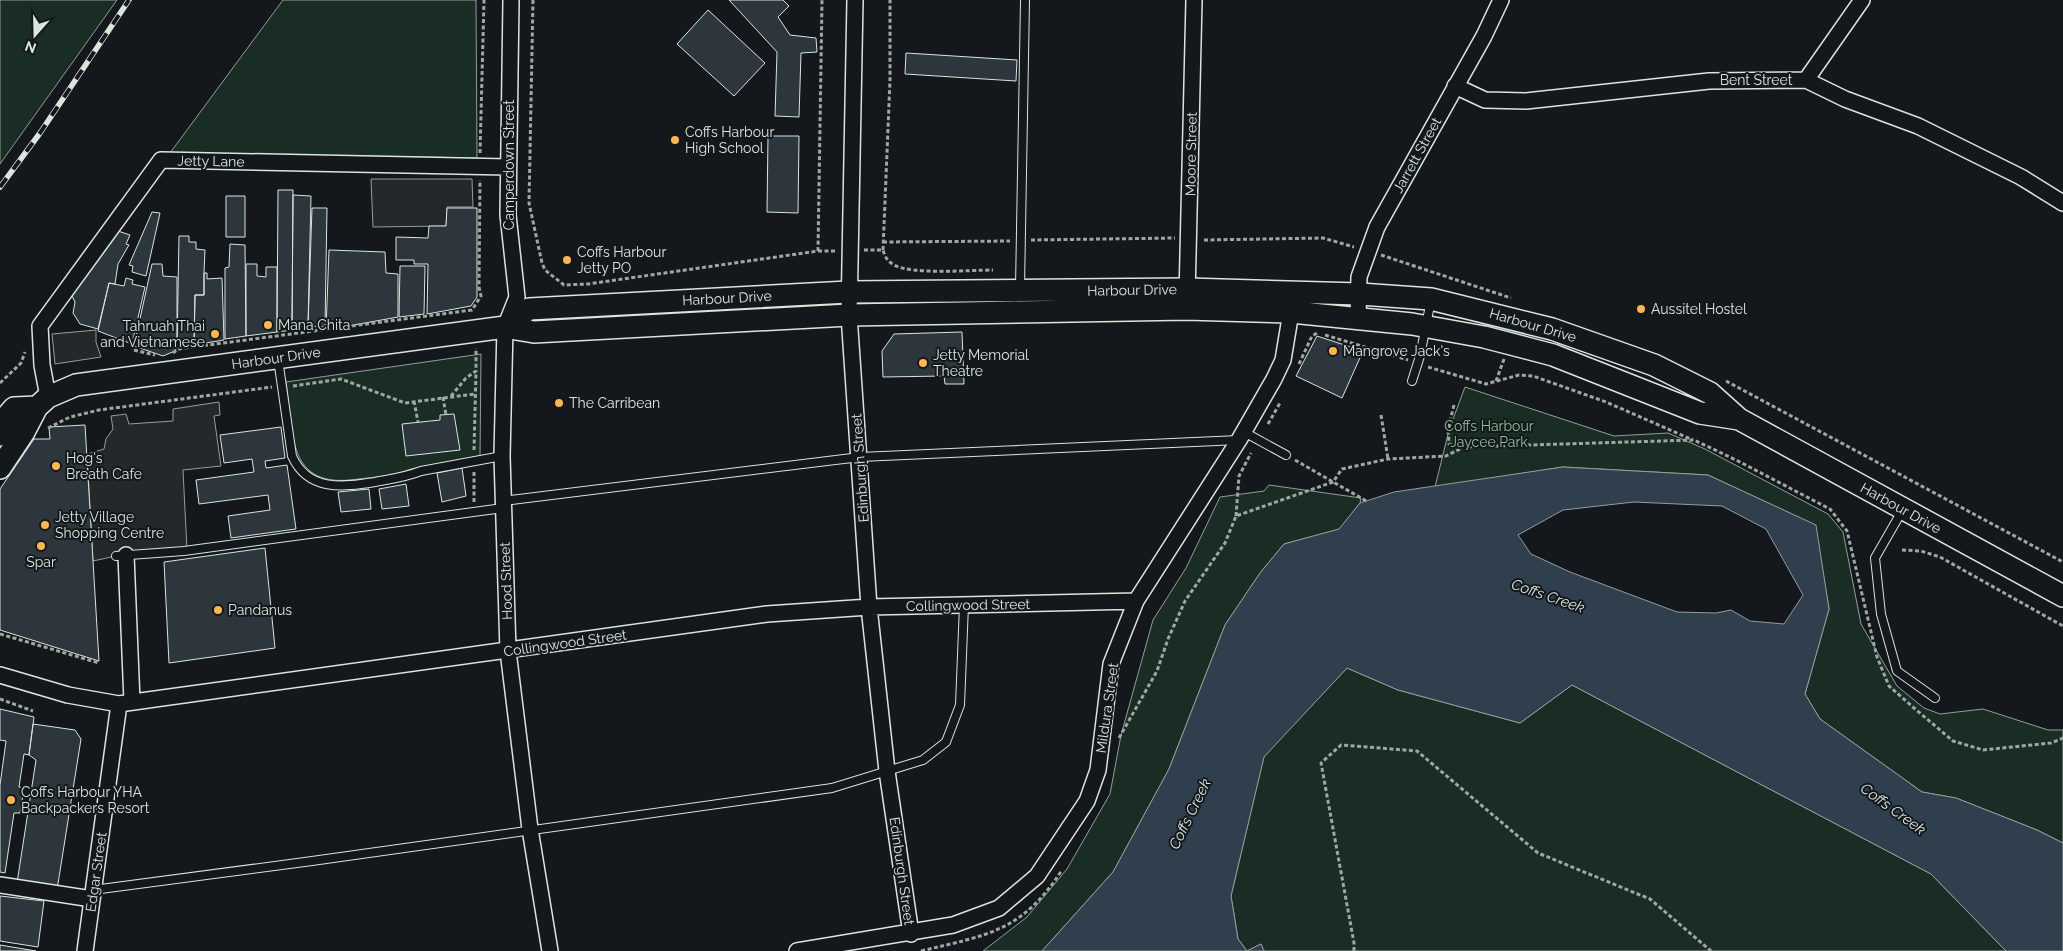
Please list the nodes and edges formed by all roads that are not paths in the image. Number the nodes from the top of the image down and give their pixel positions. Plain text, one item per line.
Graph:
1 (511, 0) edge
2 (855, 0) edge
3 (1026, 0) edge
4 (1194, 0) edge
5 (1501, 0) edge
6 (1862, 0) edge
7 (1806, 80) junction
8 (1456, 86) junction
9 (508, 167) junction
10 (2063, 203) edge
11 (848, 292) junction
12 (1020, 292) junction
13 (1360, 294) junction
14 (1187, 299) junction
15 (1431, 300) junction
16 (1291, 312) junction
17 (849, 315) junction
18 (1358, 319) junction
19 (1426, 326) junction
20 (505, 327) junction
21 (278, 357) junction
22 (1412, 381) dead end
23 (43, 402) junction
24 (5, 414) edge
25 (1739, 419) junction
26 (1242, 436) junction
27 (0, 438) edge
28 (1286, 454) road end
29 (502, 456) junction
30 (860, 457) junction
31 (0, 468) edge
32 (503, 504) junction
33 (1903, 509) junction
34 (121, 556) joint
35 (2063, 596) edge
36 (1136, 601) junction
37 (964, 606) junction
38 (869, 607) junction
39 (508, 651) junction
40 (0, 675) edge
41 (1935, 698) dead end
42 (125, 703) junction
43 (887, 771) junction
44 (530, 829) junction
45 (0, 885) edge
46 (92, 894) junction
47 (911, 934) junction
48 (85, 951) edge
49 (550, 951) edge
50 (797, 951) edge

1 - 9 street, Camperdown Street
2 - 11 street, Edinburgh Street
3 - 12 lane
4 - 14 street, Moore Street
5 - 8 street, Jarrett Street
6 - 7 street
7 - 8 street, Bent Street
7 - 10 street, Bent Street
8 - 13 street, Jarrett Street
9 - 20 street, Camperdown Street
9 - 23 street, Jetty Lane
11 - 12 street, Harbour Drive
11 - 17 street, Edinburgh Street
11 - 20 street, Harbour Drive
12 - 14 street, Harbour Drive
13 - 14 street, Harbour Drive
13 - 15 street, Harbour Drive
13 - 18 street, Jarrett Street
14 - 16 street, Harbour Drive
14 - 17 street, Harbour Drive
15 - 19 lane
15 - 25 street, Harbour Drive
16 - 18 street, Harbour Drive
16 - 26 street, Mildura Street
17 - 20 street, Harbour Drive
17 - 30 street, Edinburgh Street
18 - 19 street, Harbour Drive
19 - 22 lane
19 - 25 street, Harbour Drive
20 - 21 street, Harbour Drive
20 - 29 street, Hood Street
21 - 23 street, Harbour Drive
21 - 29 lane
23 - 24 street
23 - 27 street
23 - 31 street
25 - 33 street, Harbour Drive
26 - 28 lane
26 - 30 lane
26 - 36 street, Mildura Street
29 - 32 street, Hood Street
30 - 32 lane
30 - 38 street, Edinburgh Street
32 - 34 lane
32 - 39 street, Hood Street
33 - 35 street, Harbour Drive
33 - 41 lane
34 - 42 street, Edgar Street
36 - 37 street, Collingwood Street
36 - 47 street, Mildura Street
37 - 38 street, Collingwood Street
37 - 43 lane
38 - 39 street, Collingwood Street
38 - 43 street, Edinburgh Street
39 - 42 street, Collingwood Street
39 - 44 street, Hood Street
40 - 42 street, Collingwood Street
42 - 46 street, Edgar Street
43 - 44 lane
43 - 47 street, Edinburgh Street
44 - 46 lane
44 - 49 street, Hood Street
45 - 46 street
46 - 48 street, Edgar Street
47 - 50 street, Mildura Street

